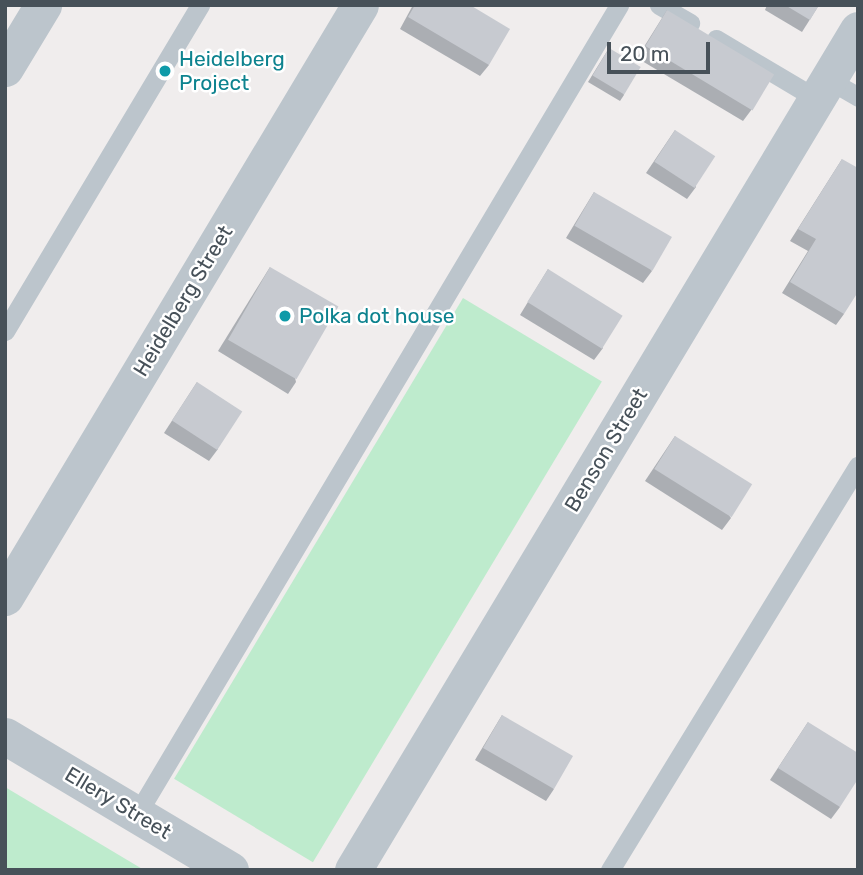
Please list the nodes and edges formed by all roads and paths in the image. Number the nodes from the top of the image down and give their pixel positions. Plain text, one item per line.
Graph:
1 (43, 5) edge
2 (200, 5) edge
3 (360, 5) edge
4 (619, 5) edge
5 (659, 5) edge
6 (858, 30) edge
7 (5, 68) edge
8 (835, 92) edge
9 (5, 331) edge
10 (858, 466) edge
11 (5, 597) edge
12 (5, 736) edge
13 (137, 814) junction
14 (230, 870) edge
15 (353, 870) edge
16 (610, 870) edge

1 - 7 street
2 - 9 lane
3 - 11 street, Heidelberg Street
4 - 13 lane
5 - 8 lane
6 - 8 street, Benson Street
8 - 15 street, Benson Street
10 - 16 lane
12 - 13 street, Ellery Street
13 - 14 street, Ellery Street

